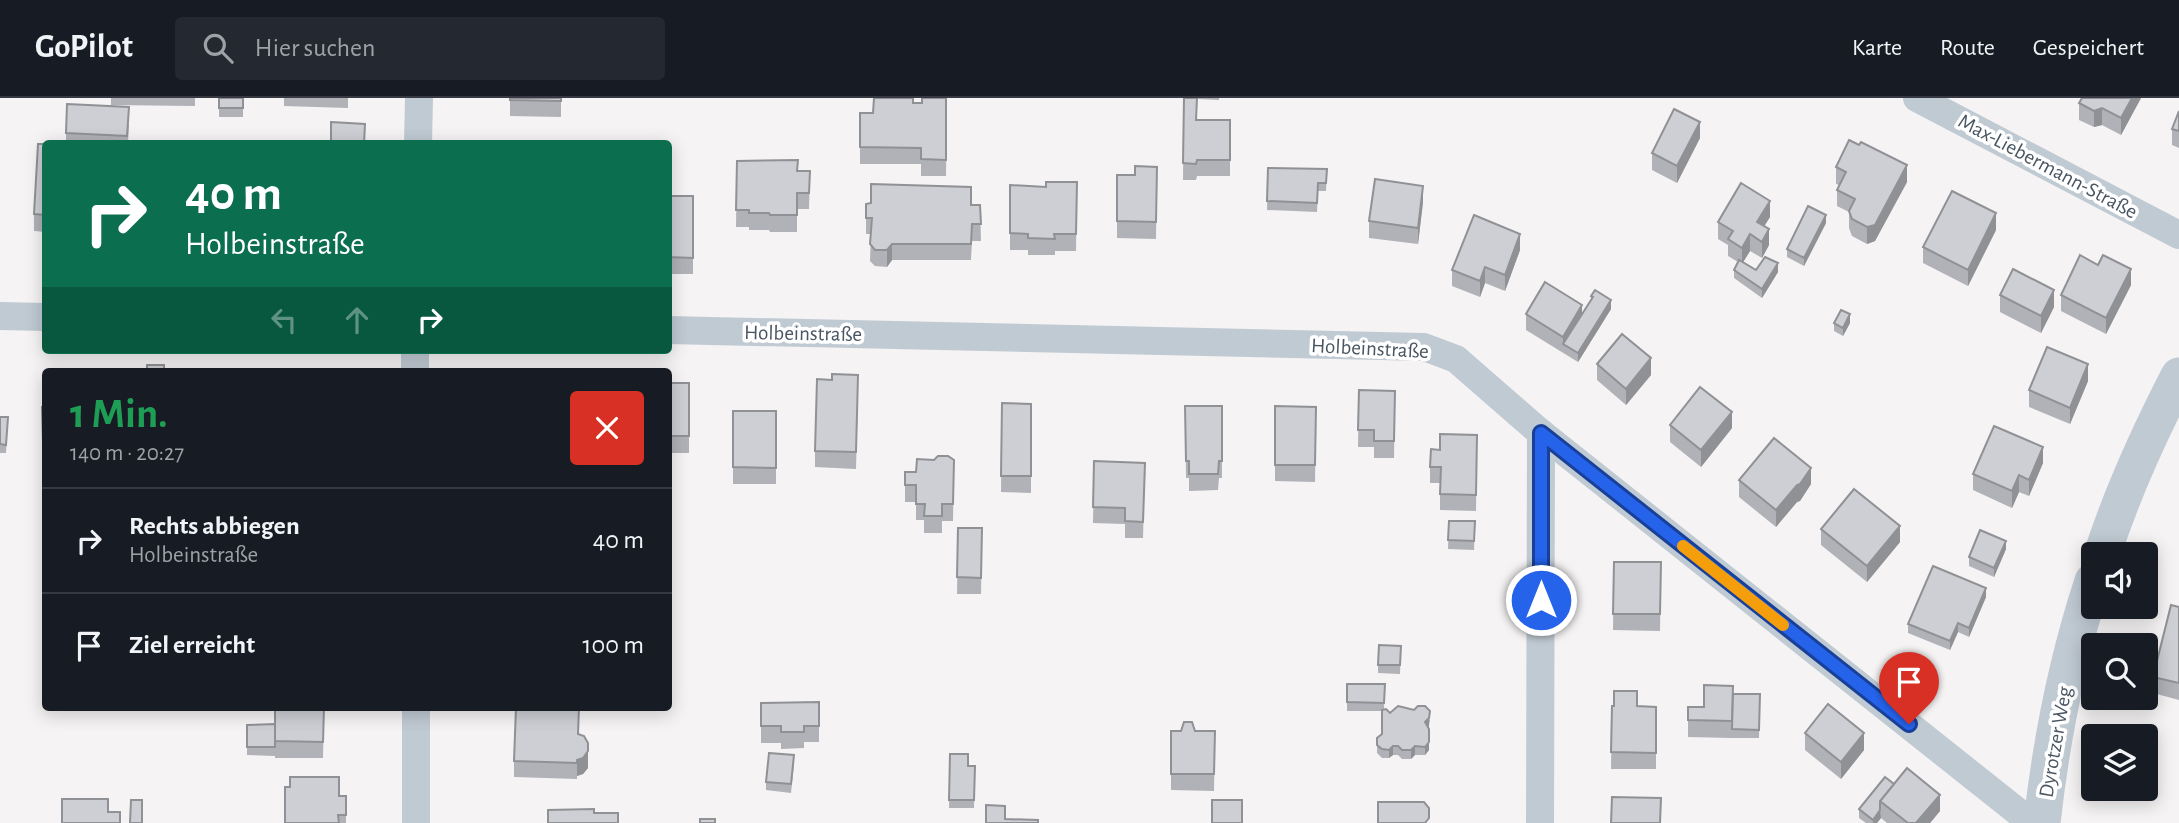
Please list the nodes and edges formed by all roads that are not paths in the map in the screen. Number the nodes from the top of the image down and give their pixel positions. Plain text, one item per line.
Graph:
1 (419, 98) edge
2 (1917, 98) edge
3 (418, 140) edge
4 (2179, 235) edge
5 (0, 316) edge
6 (42, 317) edge
7 (672, 330) edge
8 (2179, 376) edge
9 (1541, 433) junction
10 (2106, 542) edge
11 (2081, 618) edge
12 (416, 711) edge
13 (416, 823) edge
14 (1540, 823) edge
15 (2032, 823) edge
16 (2042, 823) edge

1 - 3 street
2 - 4 street, Max-Liebermann-Straße
5 - 6 street
7 - 9 street, Holbeinstraße
8 - 10 street
9 - 14 street
9 - 15 street, Holbeinstraße
11 - 16 street, Dyrotzer Weg
12 - 13 street

